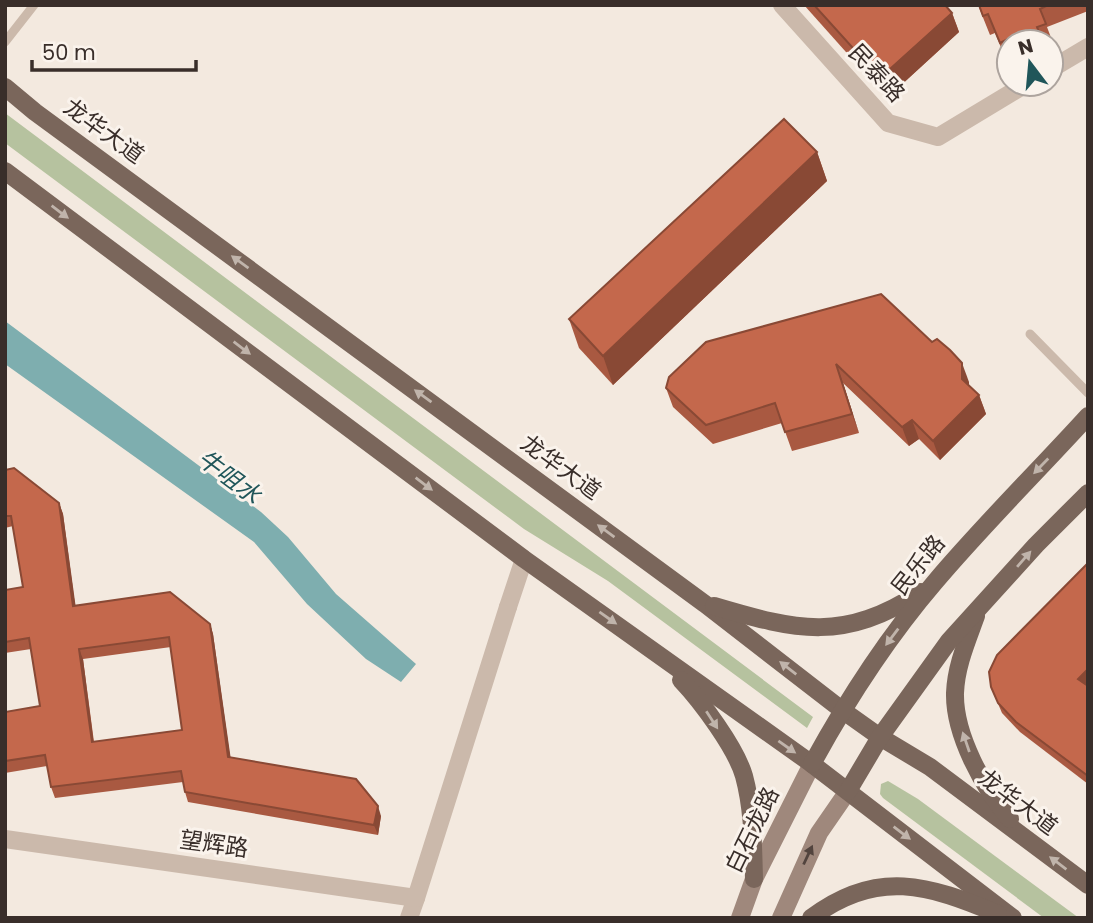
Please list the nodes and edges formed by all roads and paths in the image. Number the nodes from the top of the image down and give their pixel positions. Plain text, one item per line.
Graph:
1 (34, 5) edge
2 (782, 5) edge
3 (5, 42) edge
4 (1088, 47) edge
5 (1065, 61) edge
6 (5, 87) edge
7 (1003, 98) edge
8 (5, 171) edge
9 (1030, 334) dead end
10 (1088, 393) edge
11 (1088, 416) edge
12 (1088, 493) edge
13 (524, 559) junction
14 (933, 584) junction
15 (705, 604) junction
16 (979, 610) junction
17 (652, 650) junction
18 (842, 710) junction
19 (880, 737) junction
20 (812, 764) junction
21 (848, 791) junction
22 (5, 839) edge
23 (1028, 841) junction
24 (754, 879) junction
25 (1088, 885) edge
26 (416, 898) junction
27 (410, 918) edge
28 (740, 918) edge
29 (781, 918) edge
30 (811, 918) edge
31 (1006, 918) edge
32 (1013, 918) edge

1 - 3 lane
2 - 7 street, 民泰路
4 - 5 street
15 -> 6 main road, 龙华大道
8 -> 13 main road
9 - 10 lane
11 -> 14 main road, 民乐路
16 -> 12 main road
13 -> 17 main road
13 - 26 street
14 - 15 main road
14 -> 18 main road, 民乐路
18 -> 15 main road, 龙华大道
16 - 19 main road
23 -> 16 main road
17 -> 20 main road
17 -> 24 main road
18 - 19 main road, 龙华大道
18 - 20 main road, 民乐路
19 - 21 main road
19 - 23 main road, 龙华大道
20 - 21 main road
20 - 24 main road, 白石龙路
29 -> 21 main road
21 -> 32 main road
22 - 26 street, 望辉路
25 -> 23 main road, 龙华大道
24 - 28 main road, 白石龙路
26 - 27 street
30 - 31 main road

